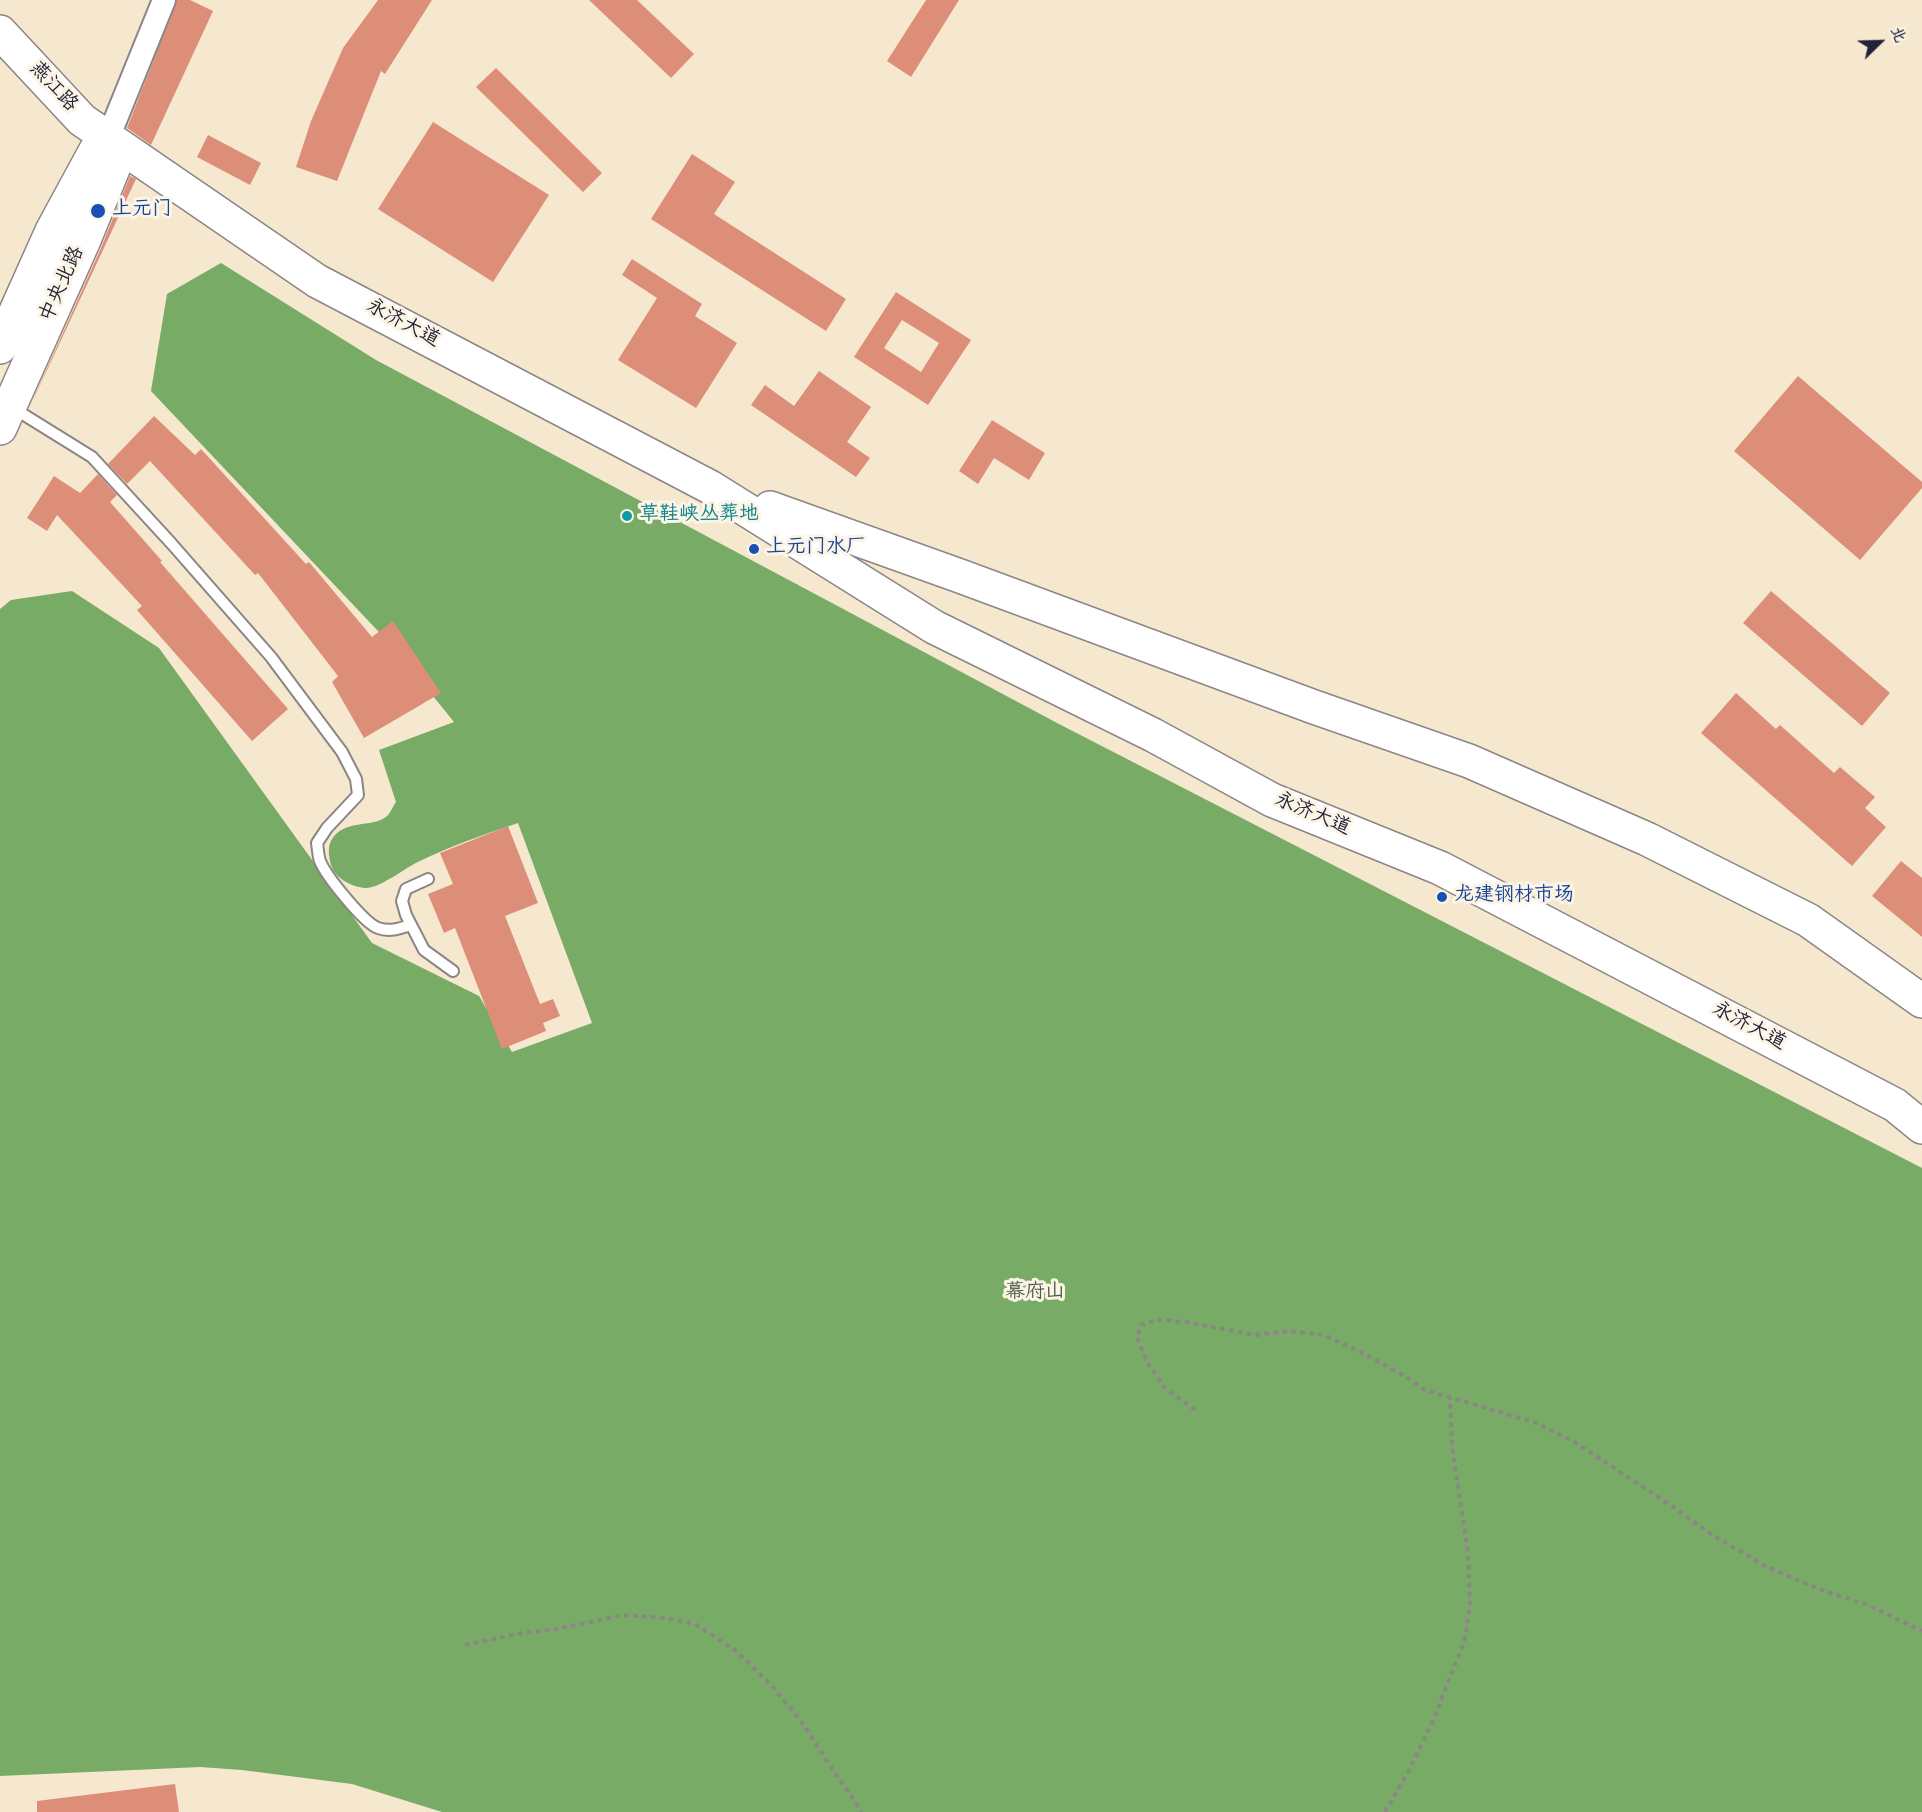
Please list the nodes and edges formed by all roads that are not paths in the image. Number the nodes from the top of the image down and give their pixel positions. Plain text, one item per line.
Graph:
1 (164, 0) edge
2 (0, 32) edge
3 (0, 56) edge
4 (106, 151) junction
5 (0, 347) edge
6 (5, 417) edge
7 (710, 487) junction
8 (428, 879) dead end
9 (410, 925) junction
10 (453, 971) dead end
11 (1922, 1001) edge
12 (1922, 1127) edge

1 - 4 street, 中央北路
2 - 4 main road, 燕江路
3 - 4 main road
4 - 5 main road, 中央北路
4 - 6 main road, 中央北路
4 - 7 main road, 永济大道
6 - 9 lane
7 - 11 main road, 永济大道
7 - 12 main road, 永济大道
8 - 9 lane
9 - 10 lane

